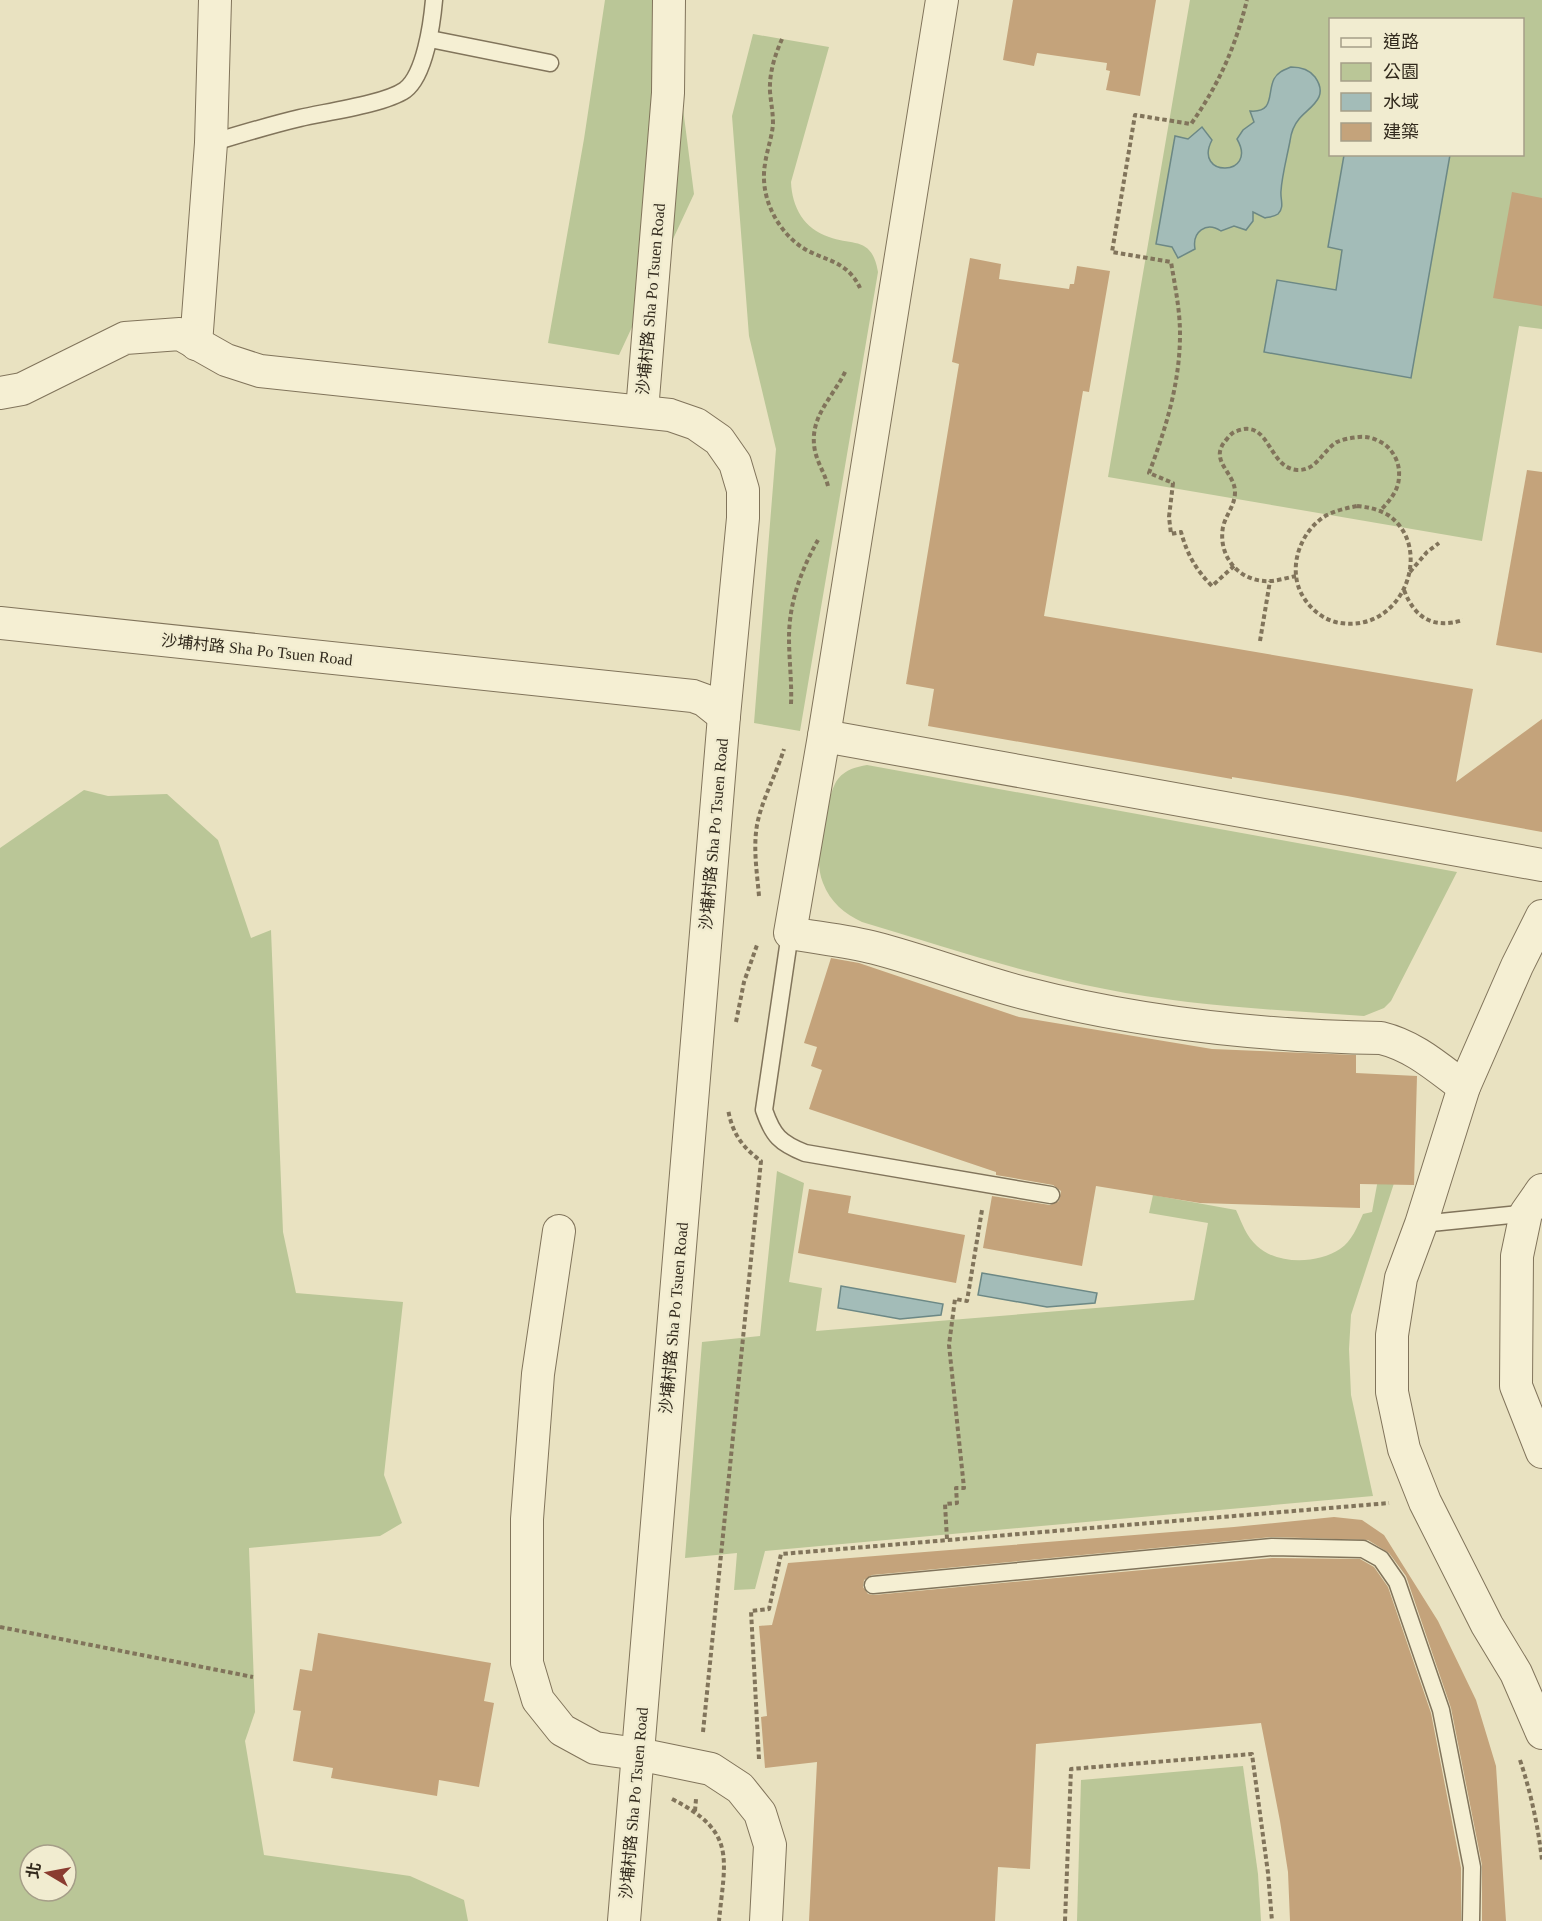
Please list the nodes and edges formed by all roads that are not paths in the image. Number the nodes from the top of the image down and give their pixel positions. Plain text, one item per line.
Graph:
1 (215, 0) edge
2 (434, 0) edge
3 (942, 0) edge
4 (664, 2) edge
5 (430, 39) junction
6 (550, 63) dead end
7 (212, 143) junction
8 (196, 344) junction
9 (0, 393) edge
10 (642, 411) junction
11 (0, 623) edge
12 (724, 716) junction
13 (824, 736) junction
14 (1542, 866) edge
15 (1542, 916) edge
16 (790, 933) junction
17 (1464, 1087) junction
18 (1051, 1195) dead end
19 (1537, 1205) edge
20 (1421, 1224) junction
21 (559, 1231) dead end
22 (1542, 1452) edge
23 (873, 1585) dead end
24 (1542, 1733) edge
25 (638, 1754) junction
26 (624, 1921) edge
27 (766, 1921) edge
28 (1471, 1921) edge

1 - 7 street
2 - 5 lane
3 - 13 street
4 - 10 street, 沙埔村路 Sha Po Tsuen Road
5 - 6 lane
5 - 7 lane
7 - 8 street
8 - 9 street
8 - 10 street
10 - 12 street, 沙埔村路 Sha Po Tsuen Road
11 - 12 street, 沙埔村路 Sha Po Tsuen Road
12 - 25 street, 沙埔村路 Sha Po Tsuen Road
13 - 14 street
13 - 16 street
15 - 17 street
16 - 17 street
16 - 18 lane
17 - 20 street
19 - 20 lane
19 - 22 street
20 - 24 street
21 - 25 street
23 - 28 lane
25 - 26 street, 沙埔村路 Sha Po Tsuen Road
25 - 27 street

